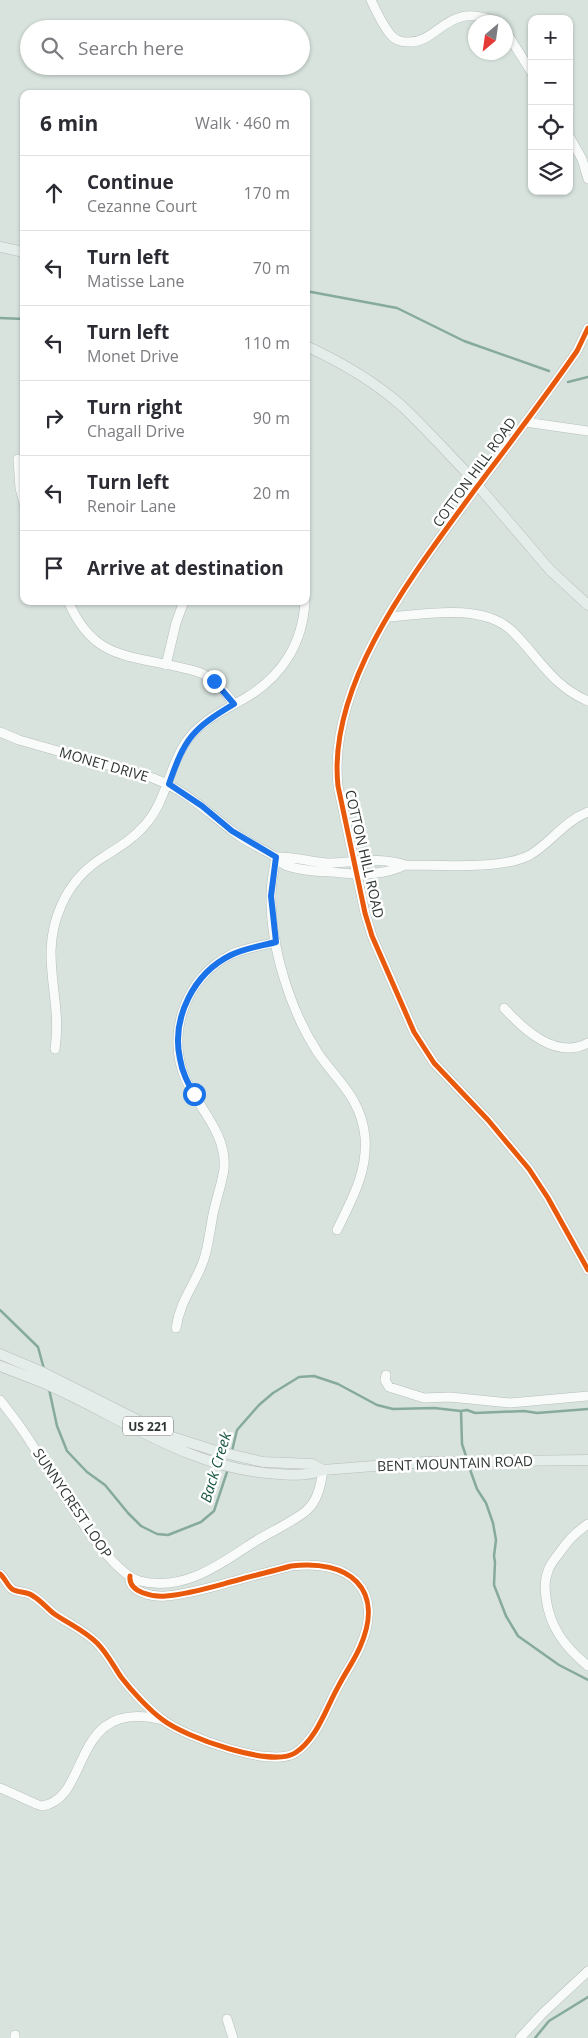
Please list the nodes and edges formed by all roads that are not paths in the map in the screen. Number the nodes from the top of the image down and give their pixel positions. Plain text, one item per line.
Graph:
1 (371, 0) edge
2 (484, 15) edge
3 (513, 43) edge
4 (528, 67) edge
5 (573, 143) edge
6 (588, 179) edge
7 (0, 247) edge
8 (20, 251) edge
9 (588, 328) edge
10 (310, 348) edge
11 (525, 422) junction
12 (588, 431) edge
13 (18, 459) dead end
14 (20, 488) edge
15 (70, 605) edge
16 (183, 605) edge
17 (304, 605) edge
18 (588, 605) edge
19 (389, 616) junction
20 (166, 664) junction
21 (588, 701) edge
22 (234, 704) junction
23 (0, 732) edge
24 (169, 784) junction
25 (588, 812) edge
26 (276, 857) junction
27 (354, 860) junction
28 (405, 865) junction
29 (357, 875) junction
30 (276, 942) junction
31 (504, 1008) dead end
32 (588, 1043) edge
33 (55, 1048) dead end
34 (337, 1230) dead end
35 (588, 1270) edge
36 (176, 1328) dead end
37 (0, 1354) edge
38 (0, 1366) edge
39 (386, 1375) dead end
40 (588, 1396) edge
41 (0, 1400) edge
42 (588, 1460) edge
43 (323, 1470) junction
44 (588, 1524) edge
45 (0, 1574) edge
46 (130, 1576) junction
47 (588, 1666) edge
48 (163, 1720) junction
49 (0, 1788) edge
50 (588, 1971) edge
51 (227, 2019) dead end
52 (233, 2038) edge
53 (520, 2038) edge

1 - 2 street
3 - 4 street
5 - 6 street
7 - 8 main road
9 - 11 street, COTTON HILL ROAD
10 - 18 main road, bridge
11 - 12 street
11 - 19 street, COTTON HILL ROAD
13 - 14 street
15 - 20 street
16 - 20 street
17 - 22 street
19 - 21 street
19 - 27 street, COTTON HILL ROAD
20 - 22 street
22 - 24 street
23 - 24 street, MONET DRIVE
24 - 26 street, MONET DRIVE
24 - 33 street
25 - 28 street, MONET DRIVE
26 - 27 street, MONET DRIVE
26 - 29 street, MONET DRIVE
26 - 30 street
27 - 28 street, MONET DRIVE
27 - 29 street, COTTON HILL ROAD
28 - 29 street, MONET DRIVE
29 - 35 street, COTTON HILL ROAD
30 - 34 street
30 - 36 street
31 - 32 street
37 - 43 main road, BENT MOUNTAIN ROAD / US 221
38 - 43 main road, BENT MOUNTAIN ROAD / US 221
39 - 40 street
41 - 46 street, SUNNYCREST LOOP
42 - 43 main road, BENT MOUNTAIN ROAD / US 221
43 - 46 street, SUNNYCREST LOOP
44 - 47 street
45 - 48 street
46 - 48 street
48 - 49 street
50 - 53 street
51 - 52 street

